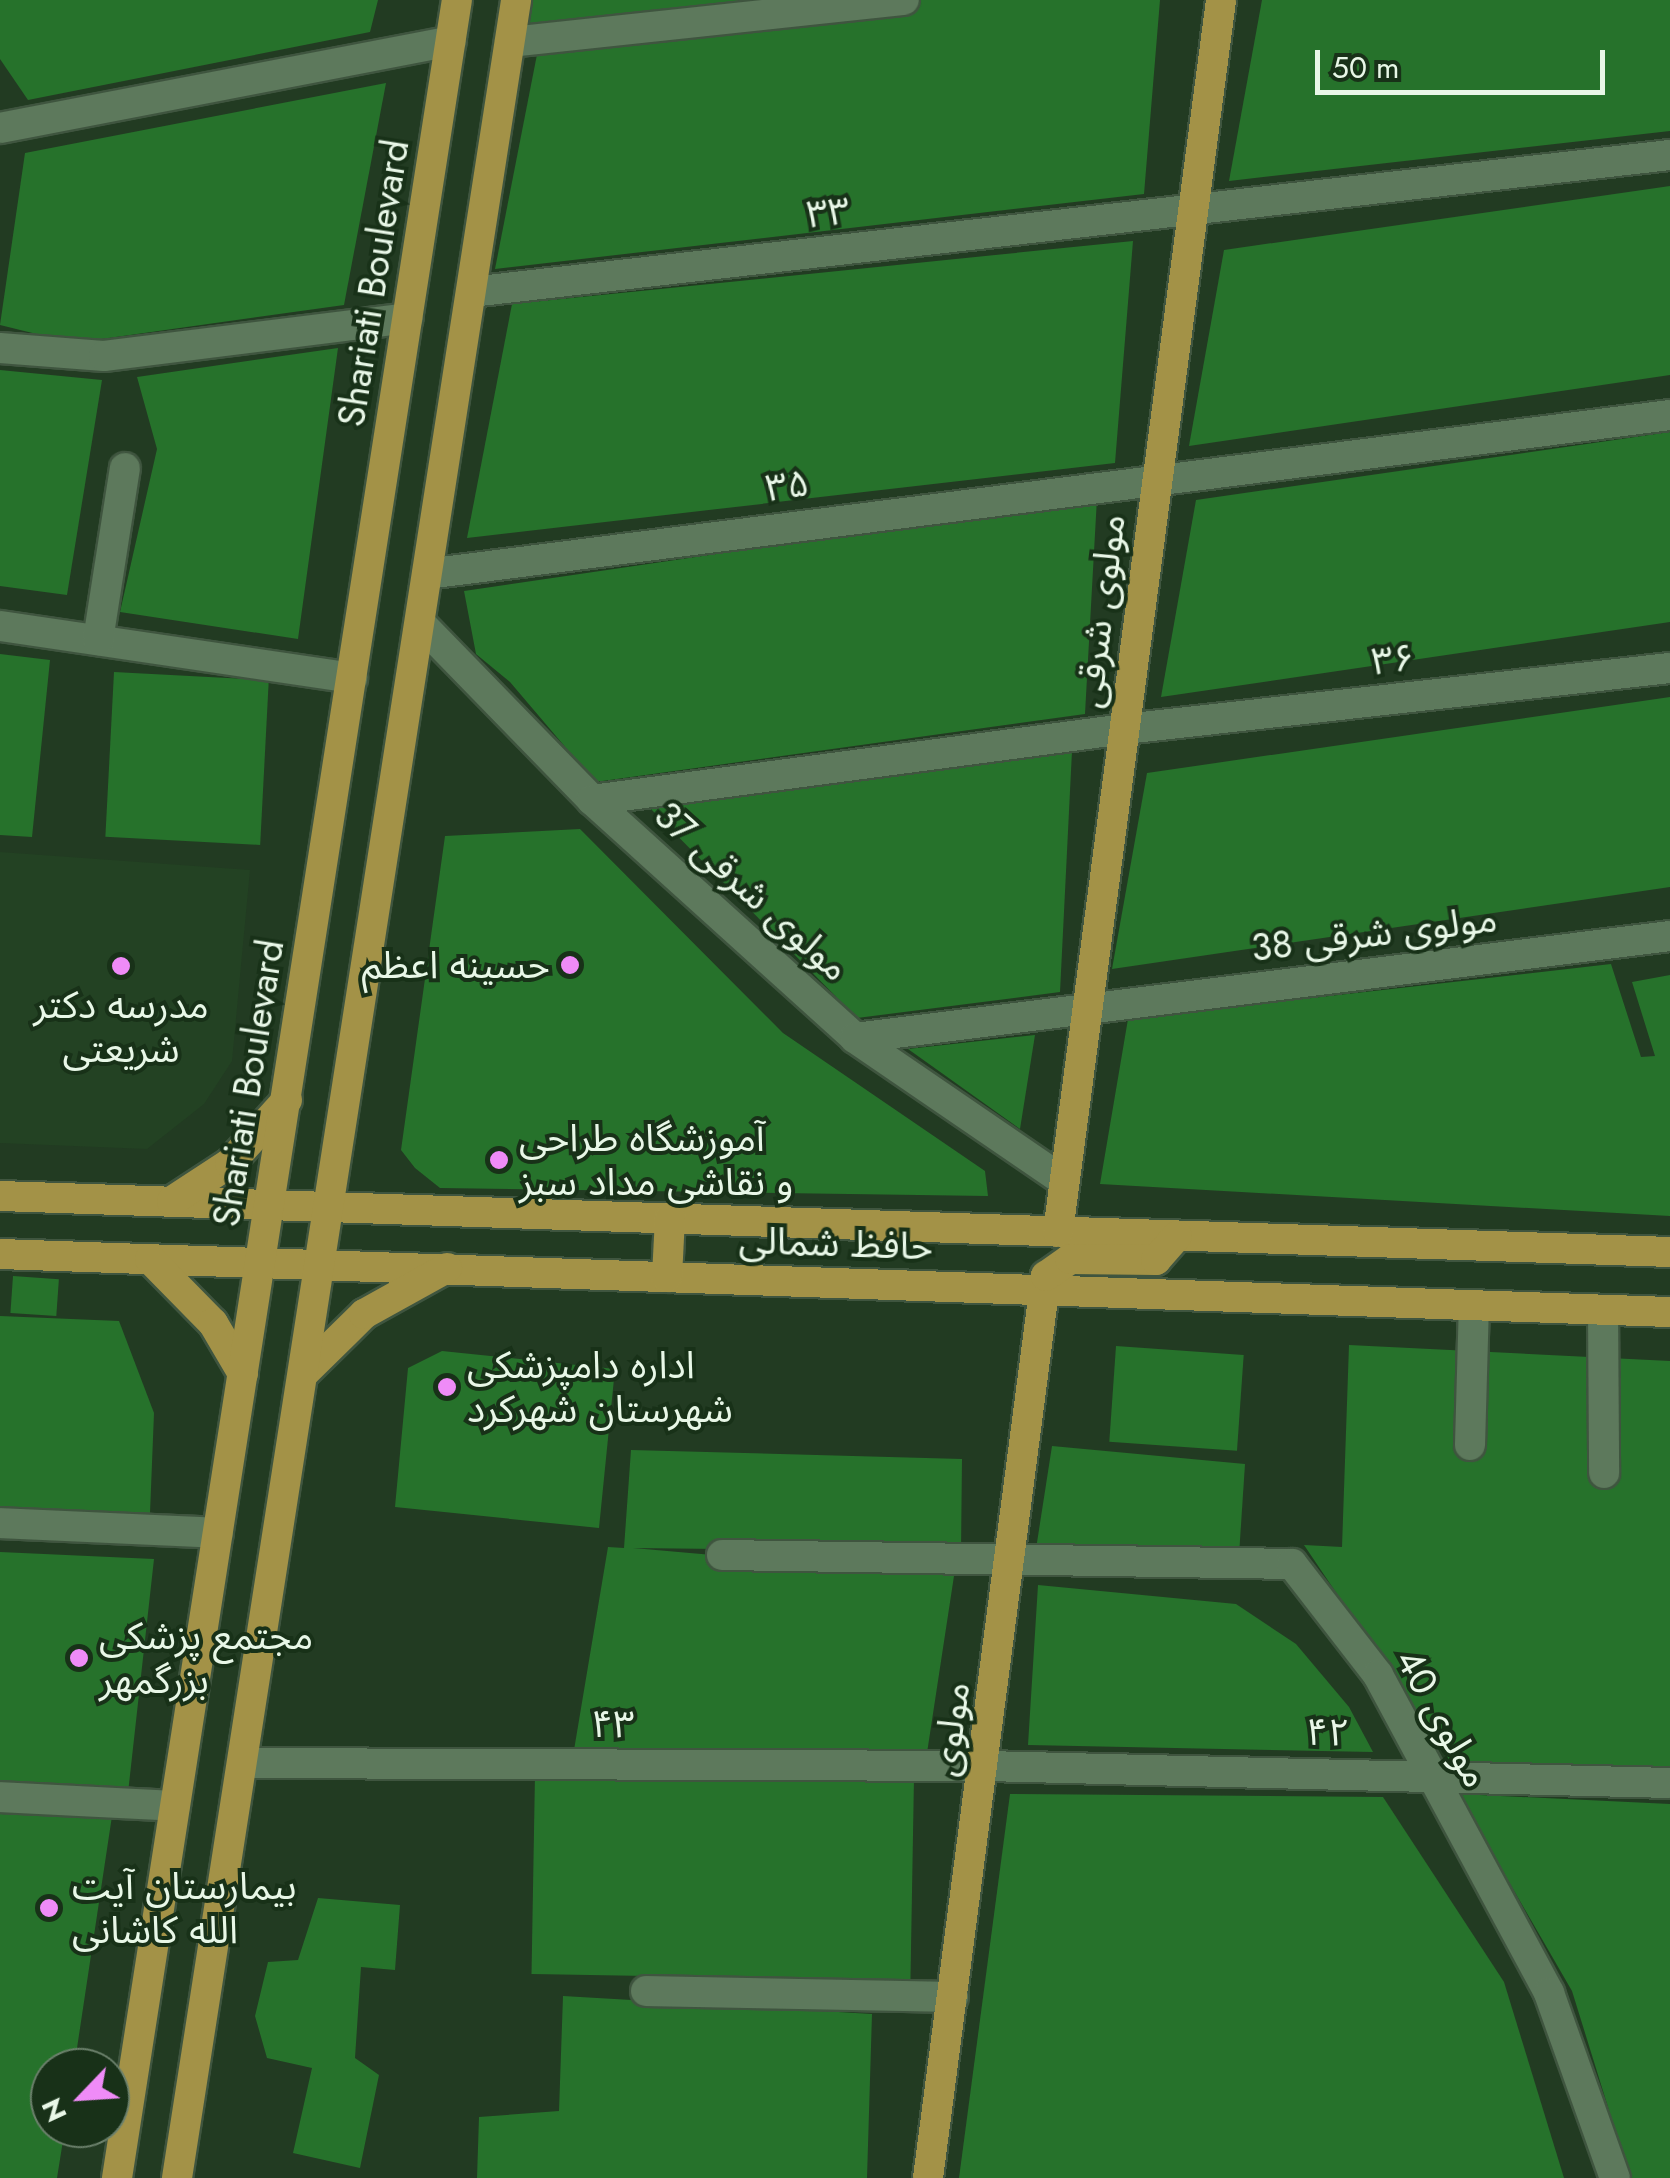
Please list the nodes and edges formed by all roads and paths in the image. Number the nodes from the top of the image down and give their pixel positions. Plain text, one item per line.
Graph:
1 (457, 0) edge
2 (516, 0) edge
3 (904, 0) edge
4 (1221, 0) edge
5 (451, 41) junction
6 (510, 42) junction
7 (0, 128) edge
8 (1670, 155) edge
9 (1193, 212) junction
10 (472, 292) junction
11 (408, 318) junction
12 (0, 348) edge
13 (1670, 415) edge
14 (126, 468) dead end
15 (1158, 476) junction
16 (427, 574) junction
17 (420, 622) junction
18 (0, 626) edge
19 (98, 640) junction
20 (1670, 668) edge
21 (352, 678) junction
22 (1125, 729) junction
23 (592, 800) junction
24 (1670, 936) edge
25 (1087, 1008) junction
26 (854, 1038) junction
27 (287, 1100) junction
28 (1064, 1182) junction
29 (0, 1196) edge
30 (172, 1202) junction
31 (269, 1205) junction
32 (329, 1206) junction
33 (670, 1218) junction
34 (1058, 1232) junction
35 (1176, 1236) junction
36 (1670, 1252) edge
37 (0, 1254) edge
38 (150, 1259) junction
39 (260, 1262) junction
40 (320, 1264) junction
41 (451, 1266) junction
42 (667, 1277) junction
43 (1045, 1290) junction
44 (1474, 1305) junction
45 (1603, 1310) junction
46 (1670, 1312) edge
47 (243, 1374) junction
48 (302, 1375) junction
49 (1470, 1445) dead end
50 (1604, 1473) dead end
51 (0, 1524) edge
52 (218, 1533) junction
53 (722, 1555) dead end
54 (1013, 1563) junction
55 (242, 1762) junction
56 (985, 1766) junction
57 (1428, 1773) junction
58 (1670, 1783) edge
59 (0, 1797) edge
60 (175, 1806) junction
61 (646, 1991) dead end
62 (953, 1996) junction
63 (118, 2178) edge
64 (177, 2178) edge
65 (928, 2178) edge
66 (1615, 2178) edge

1 - 5 main road, Shariati Boulevard
2 - 6 main road
3 - 6 street
4 - 9 main road, مولوی شرقی
5 - 7 street
5 - 11 main road, Shariati Boulevard
6 - 10 main road
8 - 9 street, ۳۳
9 - 10 street, ۳۳
9 - 15 main road, مولوی شرقی
10 - 16 main road
11 - 12 street
11 - 21 main road, Shariati Boulevard
13 - 15 street, ۳۵
14 - 19 street
15 - 16 street, ۳۵
15 - 22 main road, مولوی شرقی
16 - 17 main road
17 - 23 street, مولوی شرقی 37
17 - 32 main road
18 - 19 street
19 - 21 street
20 - 22 street, ۳۶
21 - 27 main road, Shariati Boulevard
22 - 23 street, ۳۶
22 - 25 main road, مولوی شرقی
23 - 26 street, مولوی شرقی 37
24 - 25 street, مولوی شرقی 38
25 - 26 street, مولوی شرقی 38
25 - 28 main road, مولوی شرقی
26 - 28 street, مولوی شرقی 37
27 - 30 main road
27 - 31 main road, Shariati Boulevard
28 - 34 main road, مولوی شرقی
29 - 30 main road, حافظ شمالی
30 - 31 main road, حافظ شمالی
31 - 32 main road, حافظ شمالی
31 - 39 main road, Shariati Boulevard
32 - 33 main road, حافظ شمالی
32 - 40 main road
33 - 34 main road, حافظ شمالی
33 - 42 main road
34 - 35 main road, حافظ شمالی
35 - 36 main road, حافظ شمالی
35 - 43 main road
37 - 38 main road, حافظ شمالی
38 - 39 main road, حافظ شمالی
38 - 47 main road
39 - 40 main road, حافظ شمالی
39 - 47 main road, Shariati Boulevard
40 - 41 main road, حافظ شمالی
40 - 48 main road
41 - 42 main road, حافظ شمالی
41 - 48 main road
42 - 43 main road, حافظ شمالی
43 - 44 main road, حافظ شمالی
43 - 54 main road, مولوی
44 - 45 main road, حافظ شمالی
44 - 49 street
45 - 46 main road, حافظ شمالی
45 - 50 street
47 - 52 main road, Shariati Boulevard
48 - 55 main road
51 - 52 street
52 - 60 main road, Shariati Boulevard
53 - 54 street
54 - 56 main road, مولوی
54 - 57 street, مولوی 40
55 - 56 street, ۴۳
55 - 64 main road
56 - 57 street, ۴۲
56 - 62 main road, مولوی
57 - 58 street, ۴۲
57 - 66 street, مولوی 40
59 - 60 street
60 - 63 main road, Shariati Boulevard
61 - 62 street
62 - 65 main road, مولوی

